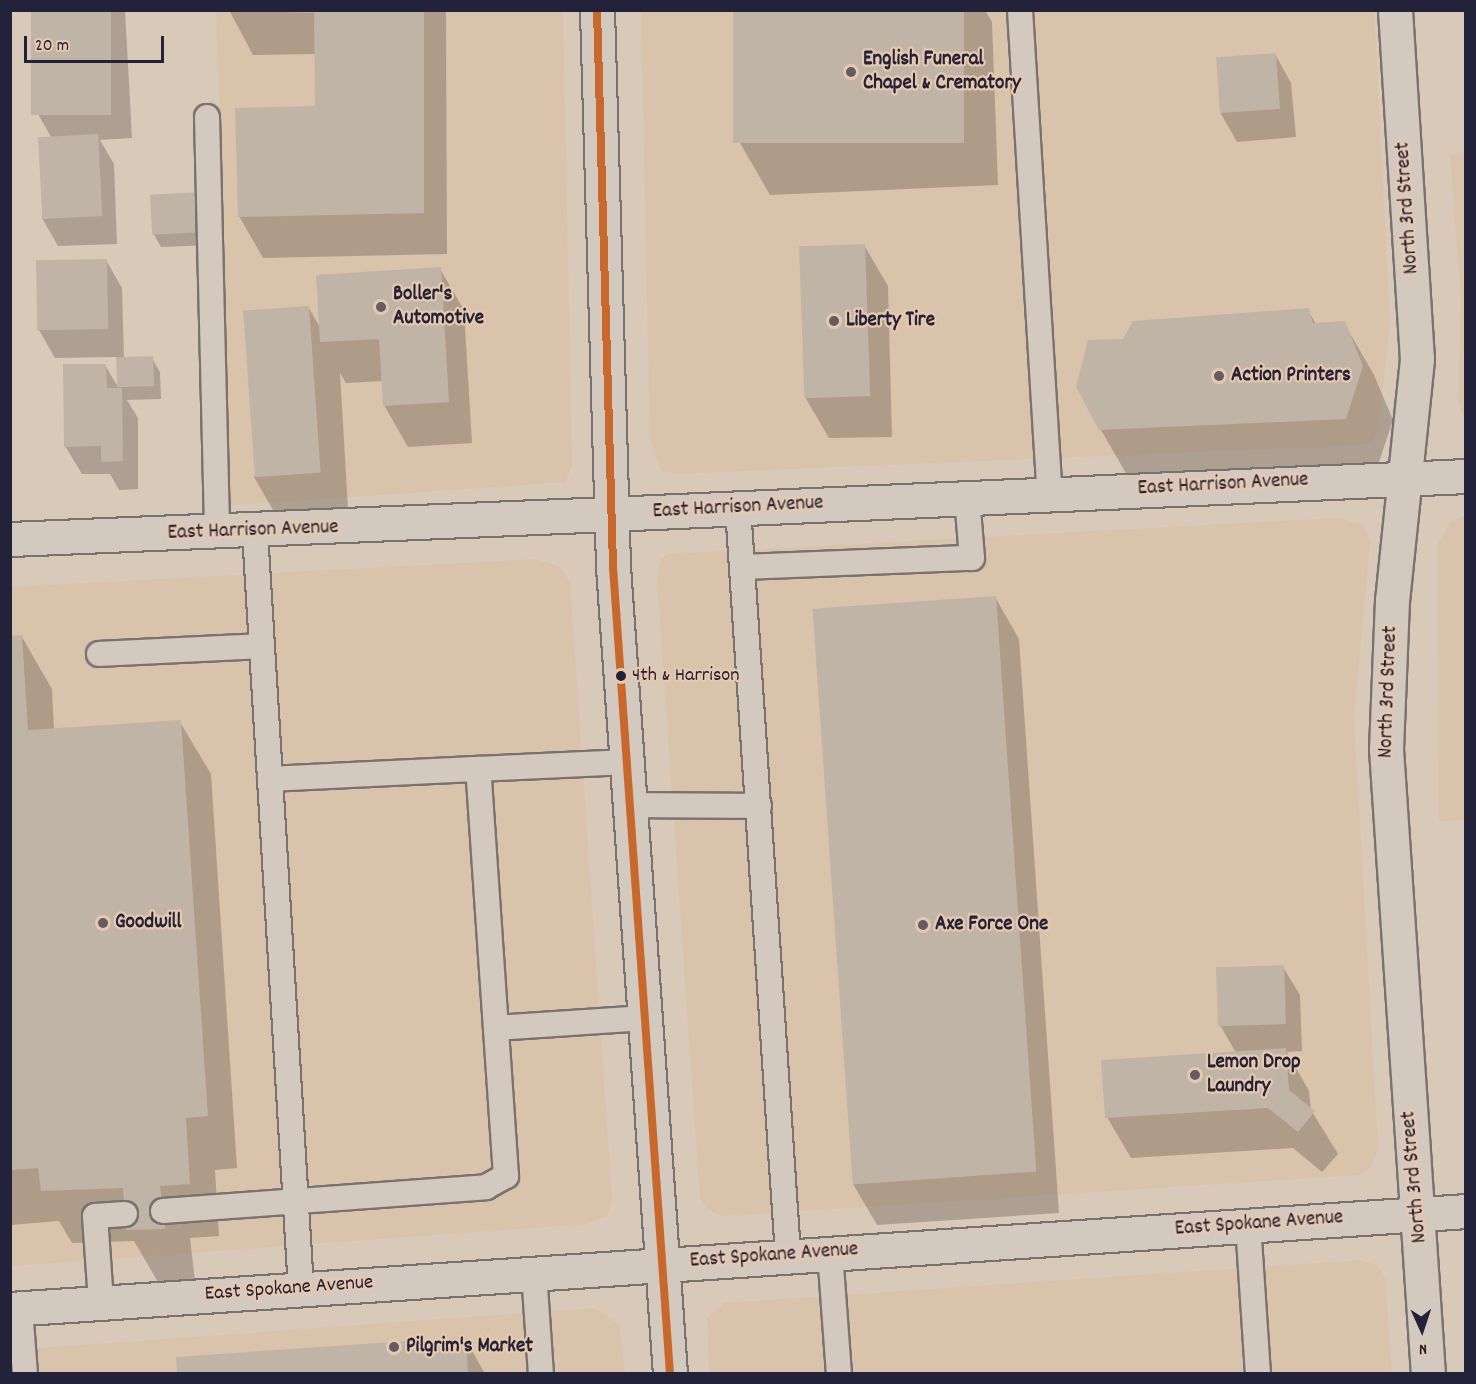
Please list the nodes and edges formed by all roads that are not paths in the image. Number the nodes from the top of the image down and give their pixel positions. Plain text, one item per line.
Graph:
1 (597, 10) edge
2 (1020, 10) edge
3 (1395, 10) edge
4 (207, 117) dead end
5 (1466, 476) edge
6 (1408, 477) junction
7 (1050, 494) junction
8 (967, 497) junction
9 (738, 508) junction
10 (610, 514) junction
11 (255, 532) junction
12 (217, 534) junction
13 (10, 539) edge
14 (743, 567) junction
15 (262, 646) junction
16 (99, 654) dead end
17 (627, 762) junction
18 (478, 769) junction
19 (270, 779) junction
20 (630, 805) junction
21 (759, 806) junction
22 (645, 1018) junction
23 (496, 1028) junction
24 (296, 1200) junction
25 (163, 1211) dead end
26 (1466, 1211) edge
27 (125, 1214) dead end
28 (1419, 1215) junction
29 (1248, 1224) junction
30 (830, 1252) junction
31 (788, 1255) junction
32 (663, 1263) junction
33 (534, 1272) junction
34 (301, 1288) junction
35 (101, 1302) junction
36 (15, 1309) edge
37 (25, 1374) edge
38 (541, 1374) edge
39 (670, 1374) edge
40 (838, 1374) edge
41 (1258, 1374) edge
42 (1428, 1374) edge

1 - 10 main road
2 - 7 lane
3 - 6 main road, North 3rd Street
4 - 12 lane
5 - 6 main road, East Harrison Avenue
6 - 7 main road, East Harrison Avenue
6 - 28 main road, North 3rd Street
7 - 8 main road, East Harrison Avenue
8 - 9 main road, East Harrison Avenue
8 - 14 lane
9 - 10 main road, East Harrison Avenue
9 - 14 lane
10 - 11 main road, East Harrison Avenue
10 - 17 main road
11 - 12 main road, East Harrison Avenue
11 - 15 lane
12 - 13 main road, East Harrison Avenue
14 - 21 lane
15 - 16 lane
15 - 19 lane
17 - 18 lane
17 - 20 main road
18 - 19 lane
18 - 23 lane
19 - 24 lane
20 - 21 lane
20 - 22 main road
21 - 31 lane
22 - 23 lane
22 - 32 main road
23 - 24 lane
24 - 25 lane
24 - 34 lane
26 - 28 main road, East Spokane Avenue
27 - 35 lane
28 - 29 main road, East Spokane Avenue
28 - 42 main road, North 3rd Street
29 - 30 main road, East Spokane Avenue
29 - 41 lane
30 - 31 main road, East Spokane Avenue
30 - 40 lane
31 - 32 main road, East Spokane Avenue
32 - 33 main road, East Spokane Avenue
32 - 39 main road
33 - 34 main road, East Spokane Avenue
33 - 38 lane
34 - 35 main road, East Spokane Avenue
35 - 36 main road, East Spokane Avenue
36 - 37 lane

